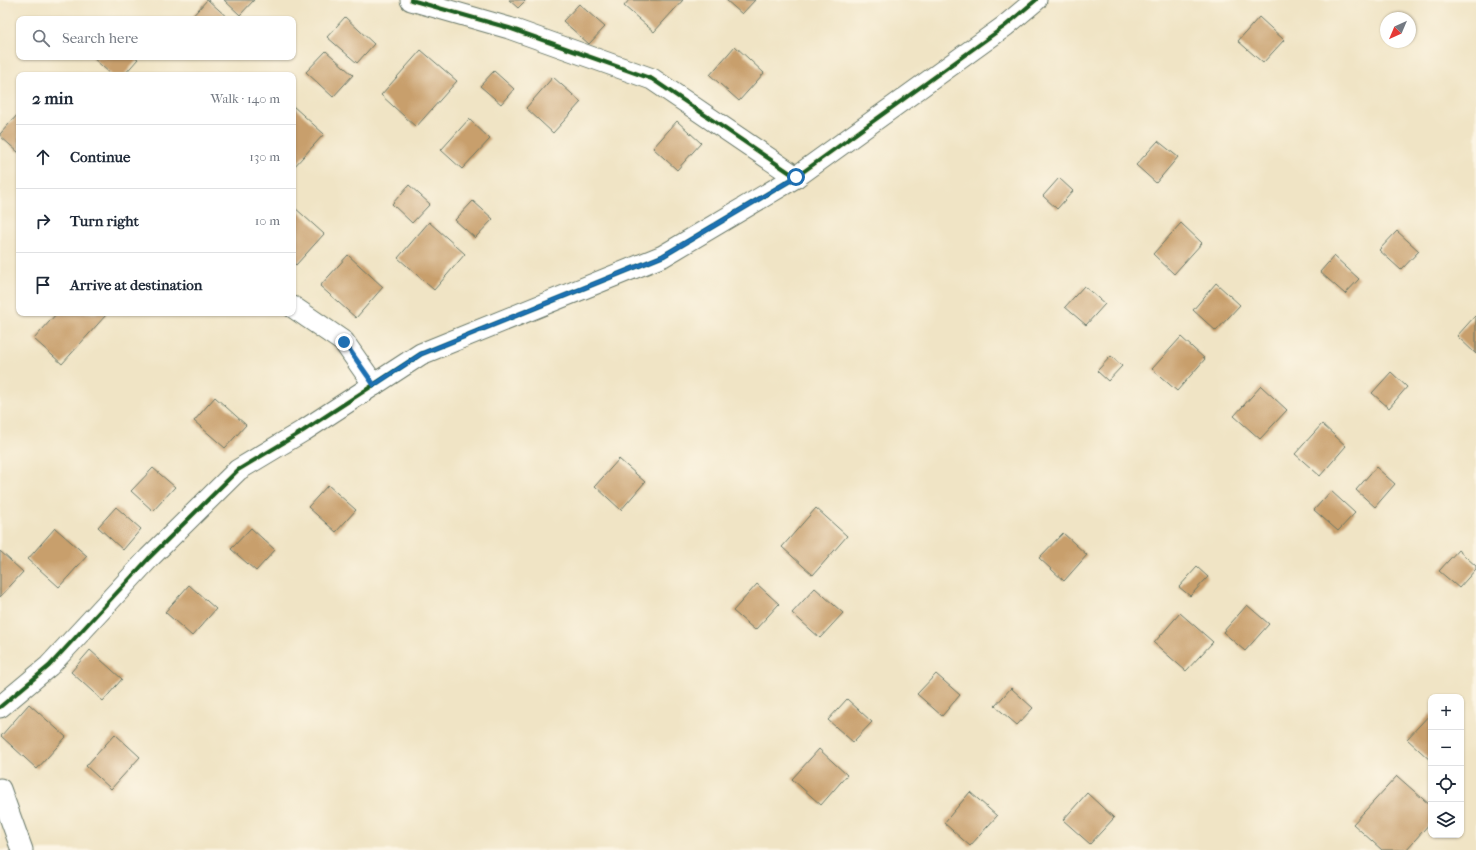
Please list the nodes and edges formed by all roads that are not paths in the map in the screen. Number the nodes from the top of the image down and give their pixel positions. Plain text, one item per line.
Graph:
1 (412, 0) edge
2 (1036, 0) edge
3 (796, 177) junction
4 (296, 309) edge
5 (374, 385) junction
6 (0, 707) edge
7 (0, 789) edge
8 (22, 850) edge

1 - 3 street
2 - 3 street
3 - 5 street
4 - 5 street
5 - 6 street
7 - 8 street

